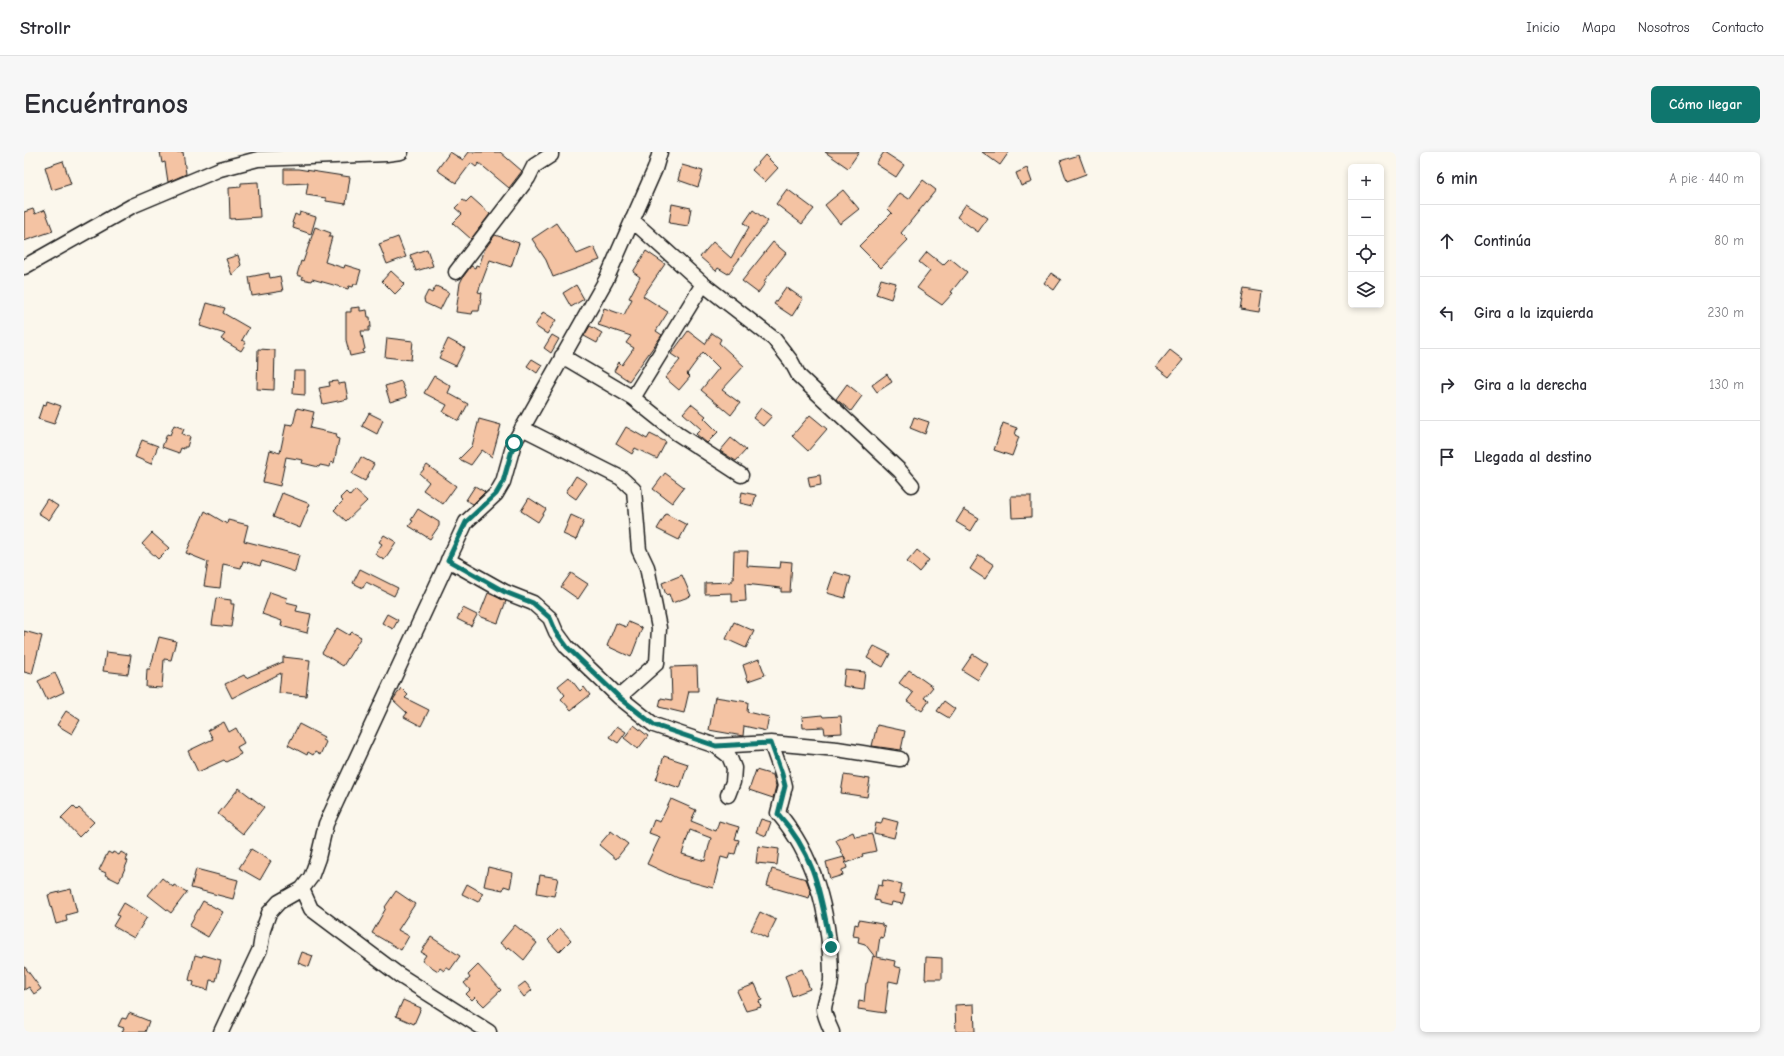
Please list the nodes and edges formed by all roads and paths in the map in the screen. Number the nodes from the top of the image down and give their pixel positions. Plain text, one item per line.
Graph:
1 (401, 152) edge
2 (551, 152) edge
3 (660, 152) edge
4 (632, 220) junction
5 (24, 267) edge
6 (456, 272) dead end
7 (704, 284) junction
8 (562, 356) junction
9 (633, 398) junction
10 (522, 428) junction
11 (741, 475) dead end
12 (912, 485) dead end
13 (448, 560) junction
14 (619, 697) junction
15 (771, 743) junction
16 (716, 746) junction
17 (900, 759) dead end
18 (728, 795) dead end
19 (302, 889) junction
20 (221, 1032) edge
21 (489, 1032) edge
22 (832, 1032) edge

1 - 5 street
2 - 6 street
3 - 4 street
4 - 7 street
4 - 8 street
7 - 9 street
7 - 12 street
8 - 9 street
8 - 10 street
9 - 11 street
10 - 13 street
10 - 14 street
13 - 14 street
13 - 19 street
14 - 16 street
15 - 16 street
15 - 17 street
15 - 22 street
16 - 18 street
19 - 20 street
19 - 21 street

